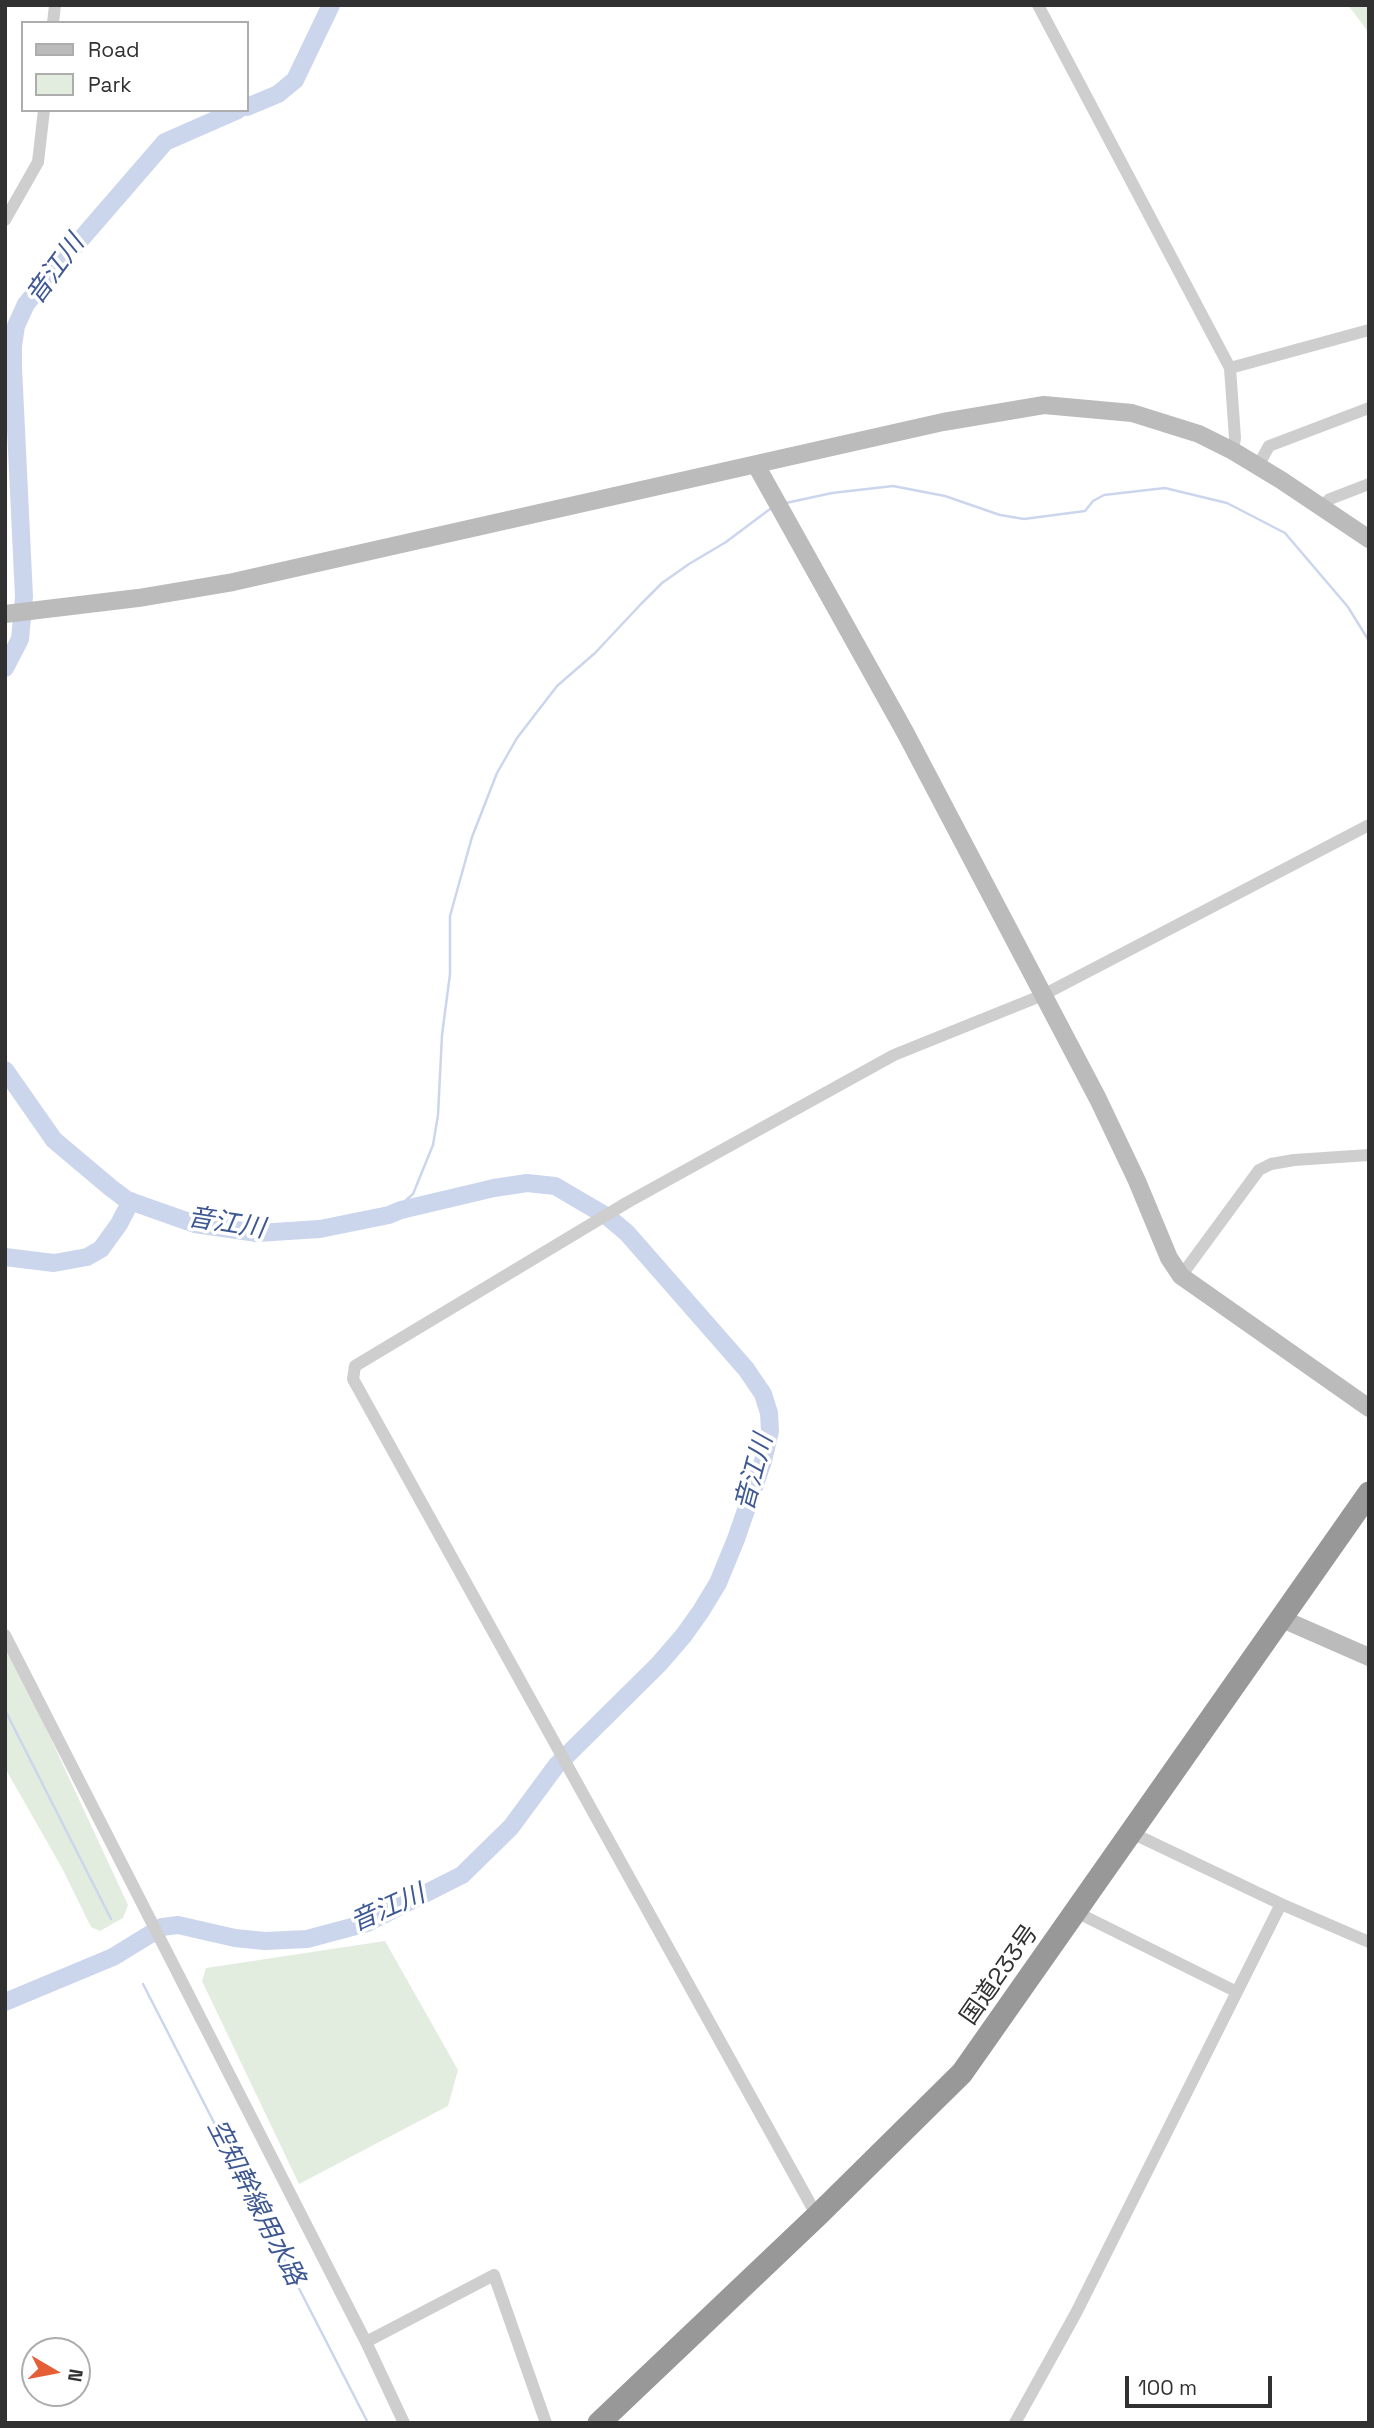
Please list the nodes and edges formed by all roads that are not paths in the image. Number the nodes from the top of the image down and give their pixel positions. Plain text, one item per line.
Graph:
1 (1038, 5) edge
2 (44, 112) edge
3 (5, 220) edge
4 (1369, 330) edge
5 (1230, 368) junction
6 (1369, 408) edge
7 (1233, 451) junction
8 (756, 465) junction
9 (1258, 466) junction
10 (1369, 484) edge
11 (1321, 506) junction
12 (1369, 539) edge
13 (5, 614) edge
14 (1369, 825) edge
15 (1043, 995) junction
16 (1369, 1155) edge
17 (1181, 1276) junction
18 (1369, 1408) edge
19 (1369, 1493) edge
20 (1280, 1618) junction
21 (5, 1635) edge
22 (1369, 1657) edge
23 (1132, 1833) junction
24 (1281, 1905) junction
25 (1076, 1912) junction
26 (1369, 1942) edge
27 (1237, 1992) junction
28 (817, 2216) junction
29 (366, 2342) junction
30 (404, 2423) edge
31 (546, 2423) edge
32 (599, 2423) edge
33 (1015, 2423) edge

1 - 5 street
2 - 3 street
4 - 5 street
5 - 7 street
6 - 9 street
7 - 8 street
7 - 9 street
8 - 13 street
8 - 15 street
9 - 11 street
10 - 11 street
11 - 12 street
14 - 15 street
15 - 17 street
15 - 28 street
16 - 17 street
17 - 18 street
19 - 20 highway, 国道233号
20 - 22 street
20 - 23 highway, 国道233号
21 - 29 street
23 - 24 street
23 - 25 highway, 国道233号
24 - 26 street
24 - 27 street
25 - 27 street
25 - 28 highway, 国道233号
27 - 33 street
28 - 32 highway, 国道233号
29 - 30 street
29 - 31 street

